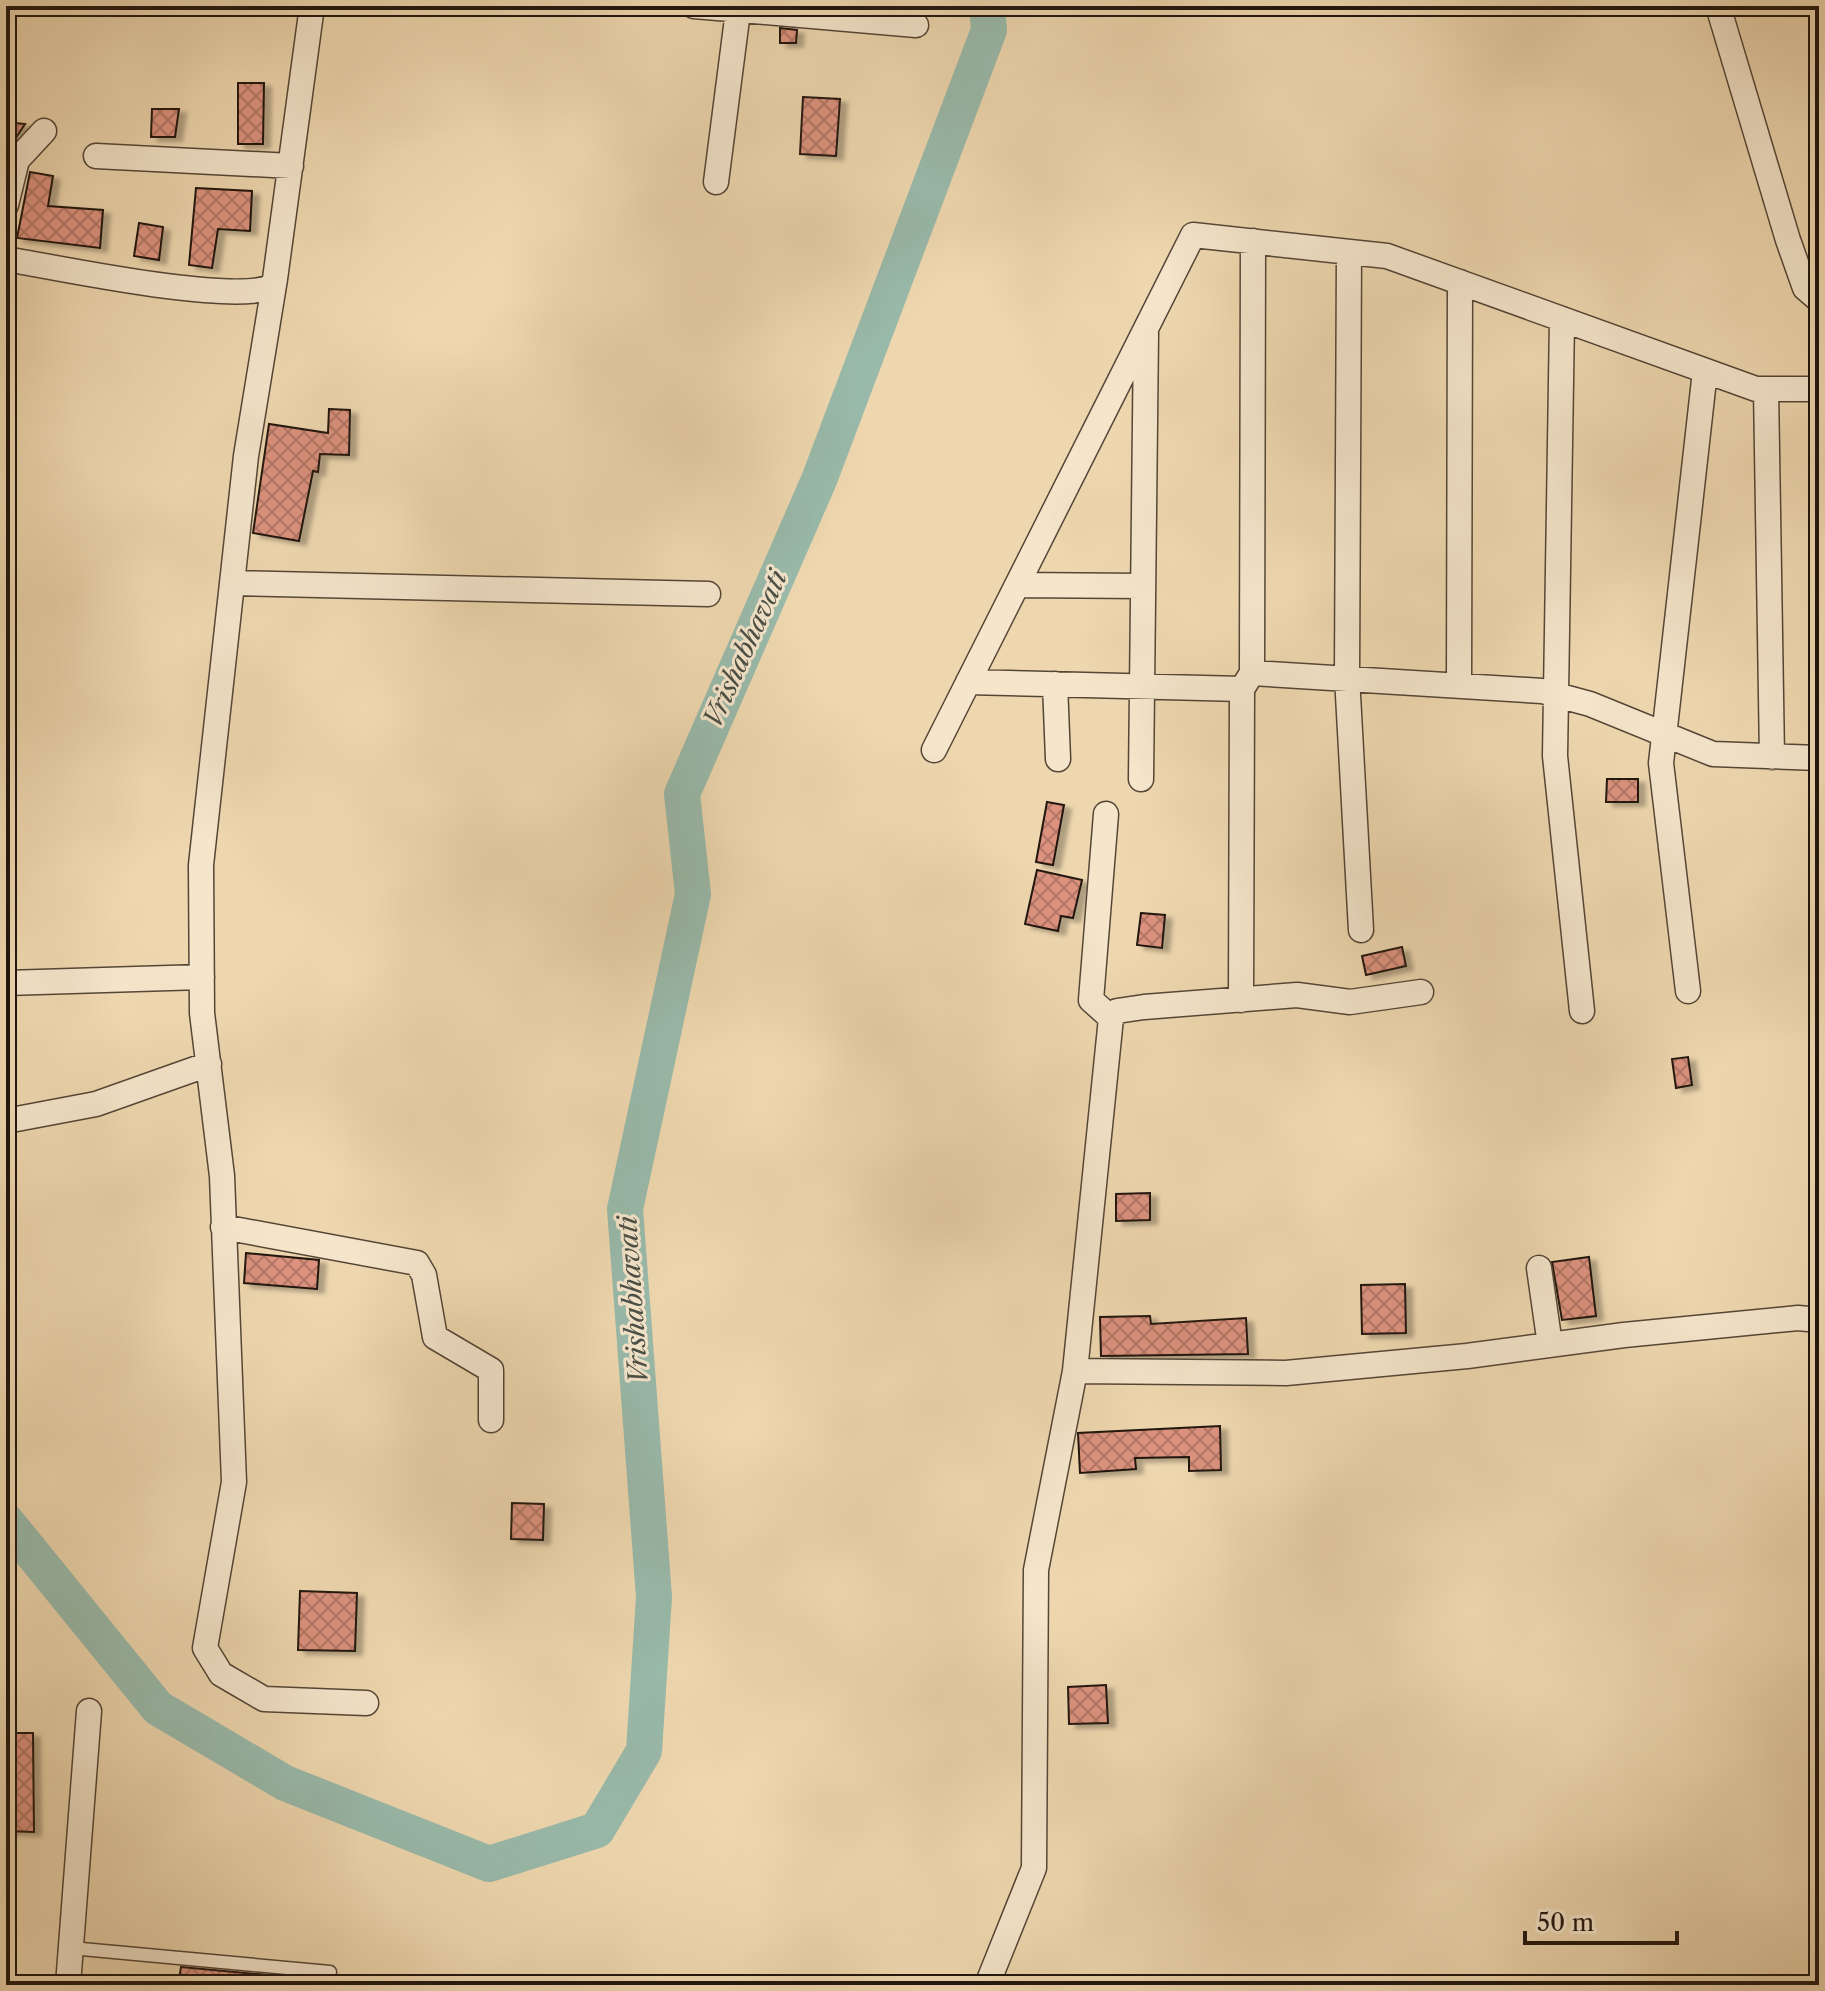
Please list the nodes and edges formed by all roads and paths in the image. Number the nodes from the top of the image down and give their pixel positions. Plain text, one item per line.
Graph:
1 (312, 6) edge
2 (694, 6) edge
3 (1718, 6) edge
4 (738, 11) junction
5 (916, 25) dead end
6 (44, 131) dead end
7 (96, 156) dead end
8 (291, 166) junction
9 (716, 182) dead end
10 (6, 205) edge
11 (1253, 241) junction
12 (1349, 252) junction
13 (6, 259) edge
14 (1460, 282) junction
15 (271, 287) junction
16 (1819, 300) edge
17 (1562, 319) junction
18 (1146, 327) junction
19 (1705, 371) junction
20 (1766, 389) junction
21 (1819, 389) edge
22 (232, 583) junction
23 (1017, 585) junction
24 (1143, 586) junction
25 (708, 594) dead end
26 (1347, 677) junction
27 (1247, 681) junction
28 (968, 682) junction
29 (1055, 684) junction
30 (1459, 685) junction
31 (1141, 686) junction
32 (1558, 694) junction
33 (1662, 734) junction
34 (934, 750) dead end
35 (1772, 757) junction
36 (1819, 758) edge
37 (1058, 759) dead end
38 (1141, 779) dead end
39 (1106, 814) dead end
40 (1361, 930) dead end
41 (202, 977) junction
42 (6, 983) edge
43 (1688, 991) dead end
44 (1421, 992) dead end
45 (1241, 1000) junction
46 (1582, 1011) dead end
47 (1111, 1018) junction
48 (209, 1064) junction
49 (6, 1121) edge
50 (223, 1227) junction
51 (1539, 1268) dead end
52 (1819, 1320) edge
53 (1550, 1345) junction
54 (1075, 1371) junction
55 (491, 1420) dead end
56 (366, 1703) dead end
57 (89, 1711) dead end
58 (71, 1948) junction
59 (330, 1972) dead end
60 (68, 1985) edge
61 (987, 1985) edge

1 - 8 street
2 - 4 street
3 - 16 street
4 - 5 street
4 - 9 street
6 - 10 street
7 - 8 street
8 - 15 street
11 - 12 street
11 - 18 street
11 - 27 street
12 - 14 street
12 - 26 street
13 - 15 street
14 - 17 street
14 - 30 street
15 - 22 street
17 - 19 street
17 - 32 street
18 - 23 street
18 - 24 street
19 - 20 street
19 - 33 street
20 - 21 street
20 - 35 street
22 - 25 street
22 - 41 street
23 - 24 street
23 - 28 street
24 - 31 street
26 - 27 street
26 - 30 street
26 - 40 street
27 - 31 street
27 - 45 street
28 - 29 street
28 - 34 street
29 - 31 street
29 - 37 street
30 - 32 street
31 - 38 street
32 - 33 street
32 - 46 street
33 - 35 street
33 - 43 street
35 - 36 street
39 - 47 street
41 - 42 street
41 - 48 street
44 - 45 street
45 - 47 street
47 - 54 street
48 - 49 street
48 - 50 street
50 - 55 street
50 - 56 street
51 - 53 street
52 - 53 street
53 - 54 street
54 - 61 street
57 - 58 street
58 - 59 lane
58 - 60 street

